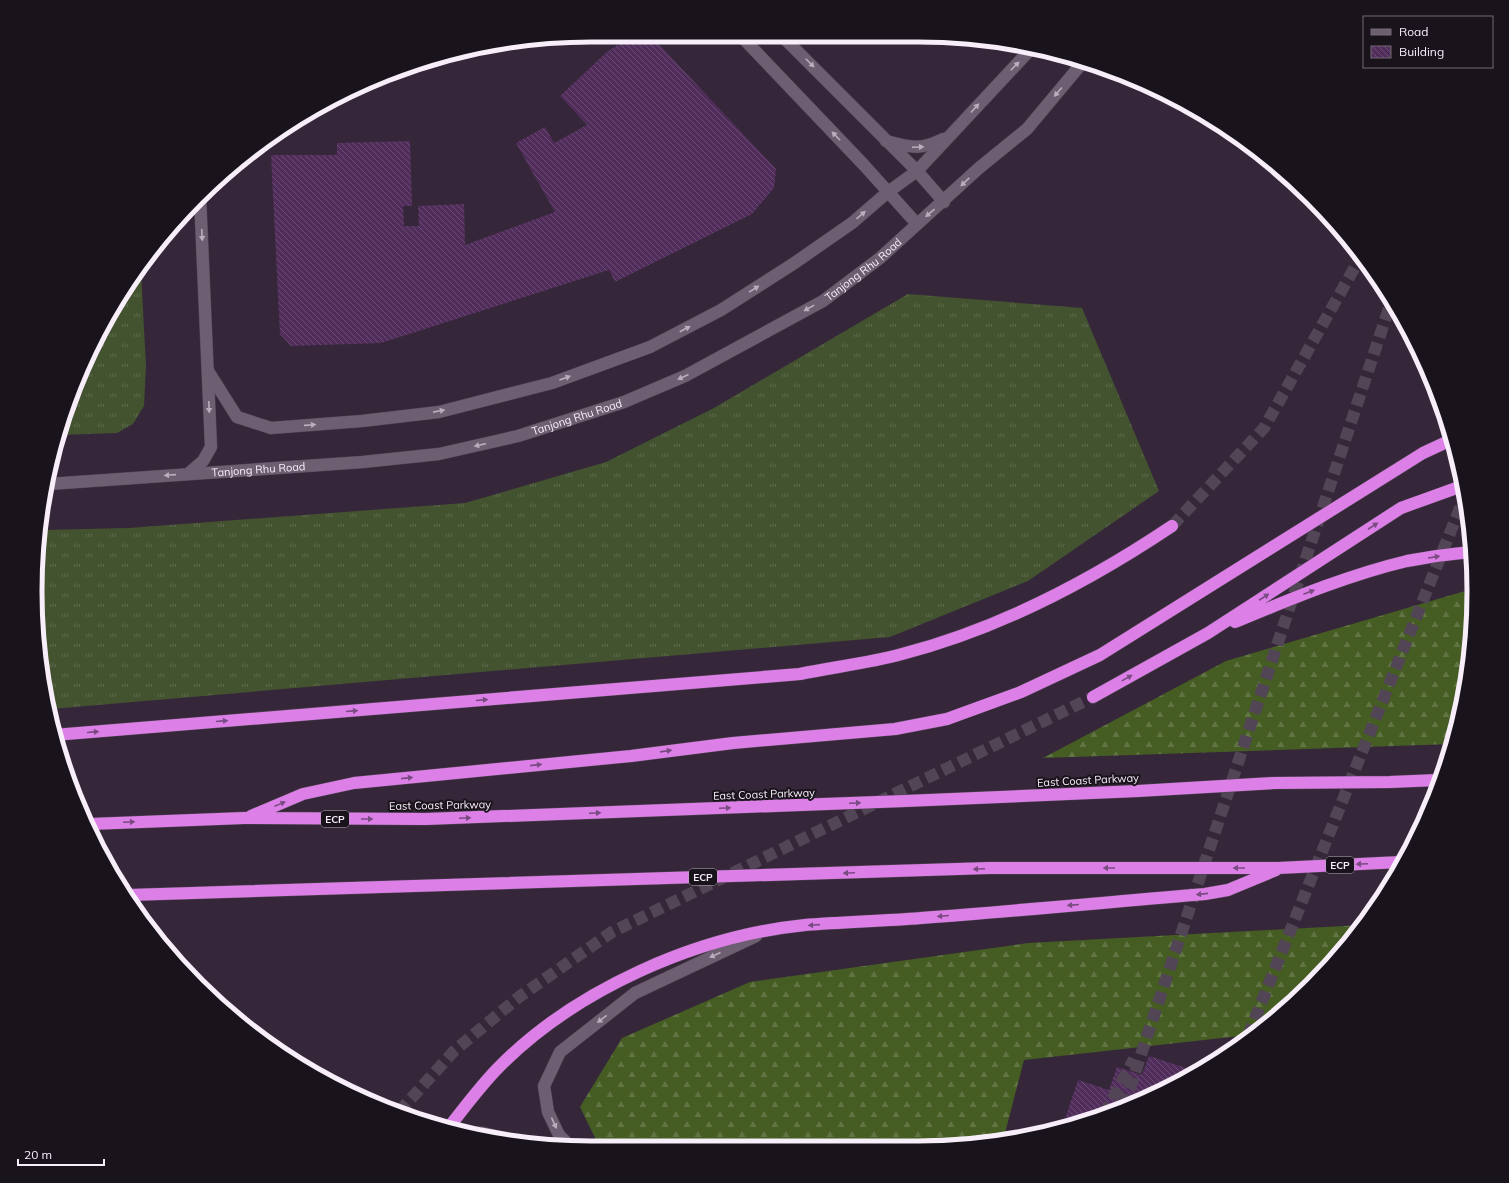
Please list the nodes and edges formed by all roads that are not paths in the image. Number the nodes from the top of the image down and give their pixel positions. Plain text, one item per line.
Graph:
1 (746, 42) edge
2 (788, 42) edge
3 (1027, 53) edge
4 (1079, 67) edge
5 (950, 136) junction
6 (885, 140) junction
7 (917, 171) junction
8 (888, 192) junction
9 (944, 202) junction
10 (200, 206) edge
11 (917, 224) junction
12 (208, 371) junction
13 (1446, 442) edge
14 (188, 474) junction
15 (53, 484) edge
16 (1457, 488) edge
17 (1172, 526) tunnel mouth
18 (1466, 553) edge
19 (1208, 633) junction
20 (1093, 697) tunnel mouth
21 (61, 734) edge
22 (1433, 780) edge
23 (244, 818) junction
24 (94, 824) edge
25 (1395, 862) edge
26 (1278, 868) junction
27 (134, 895) edge
28 (763, 933) junction
29 (452, 1123) edge
30 (564, 1140) edge

8 -> 1 street
2 -> 6 street
5 -> 3 street
4 -> 9 street, Tanjong Rhu Road
6 -> 5 street
5 - 7 street
6 - 7 street
7 - 8 street
7 - 9 street
8 - 11 street
12 -> 8 street
9 -> 11 street, Tanjong Rhu Road
10 -> 12 street, Tanjong Rhu Road
11 -> 14 street, Tanjong Rhu Road
12 -> 14 street, Tanjong Rhu Road
23 -> 13 highway
14 -> 15 street, Tanjong Rhu Road
19 -> 16 highway
21 -> 17 highway
19 -> 18 highway
20 -> 19 highway
23 -> 22 highway, East Coast Parkway / ECP
24 -> 23 highway, East Coast Parkway / ECP
25 -> 26 highway, ECP
26 -> 27 highway, ECP
26 -> 28 highway
28 - 29 highway
28 -> 30 street

